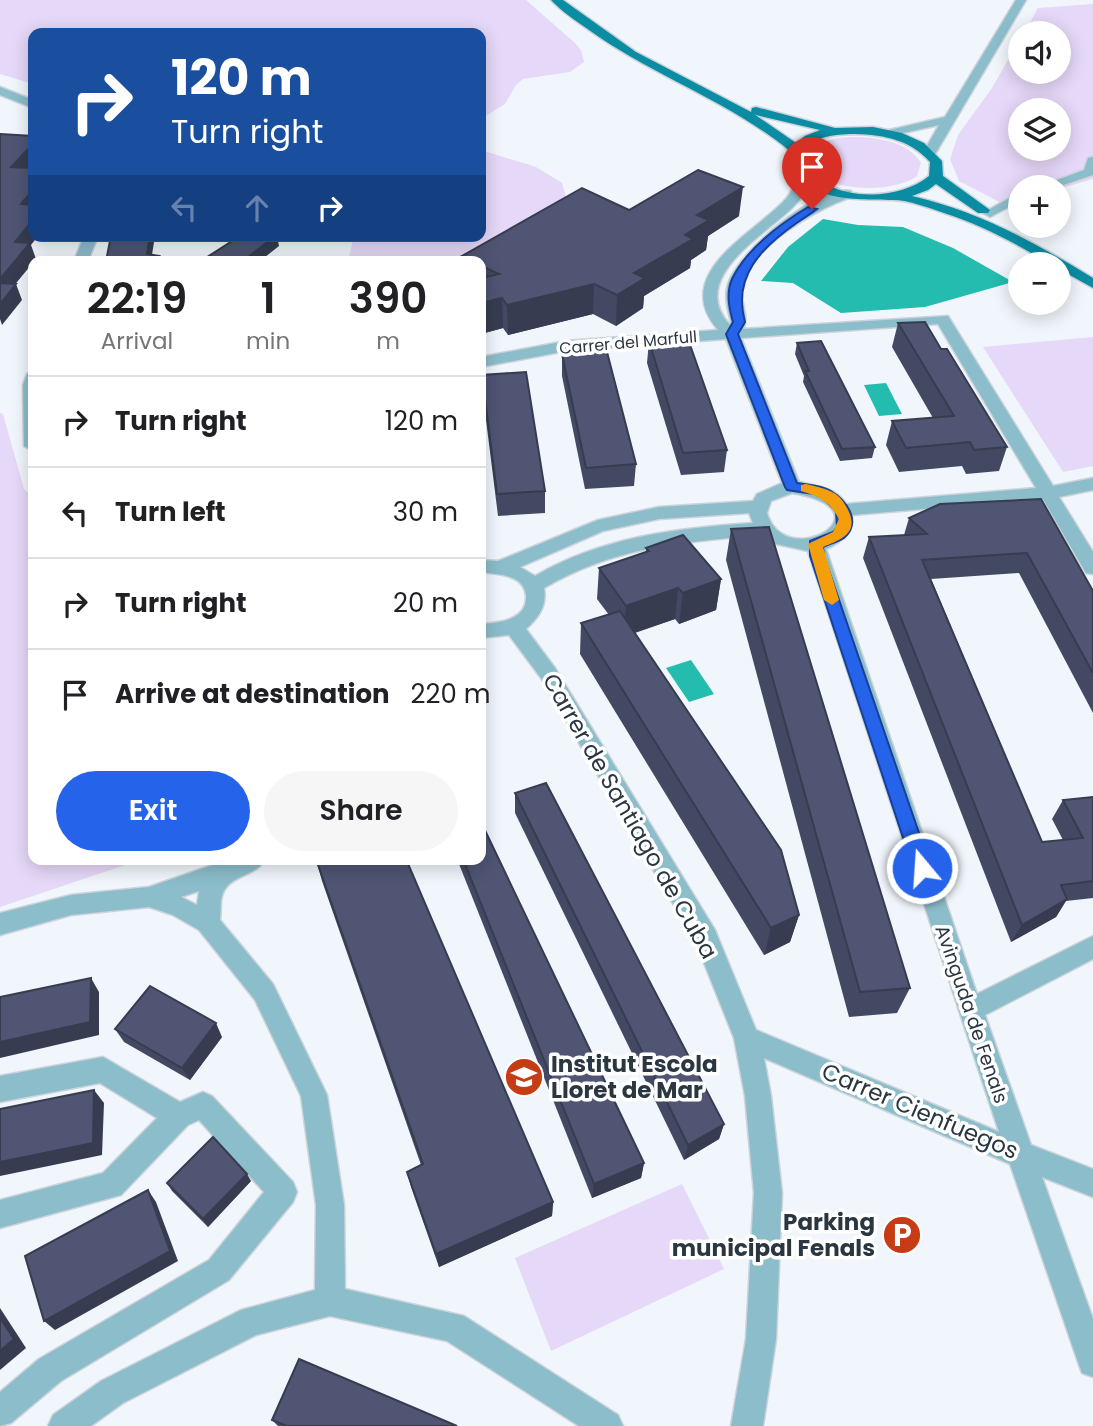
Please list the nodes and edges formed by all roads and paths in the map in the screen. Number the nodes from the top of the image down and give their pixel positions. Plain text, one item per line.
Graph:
1 (556, 0) edge
2 (1021, 0) edge
3 (0, 91) edge
4 (28, 102) edge
5 (728, 104) junction
6 (951, 119) junction
7 (839, 131) junction
8 (889, 134) junction
9 (796, 150) junction
10 (929, 153) junction
11 (1093, 161) edge
12 (805, 177) junction
13 (936, 177) junction
14 (1071, 178) edge
15 (846, 194) junction
16 (897, 196) junction
17 (1008, 203) edge
18 (989, 213) junction
19 (1093, 268) edge
20 (1093, 284) edge
21 (732, 334) junction
22 (486, 361) edge
23 (1093, 484) edge
24 (792, 487) junction
25 (1048, 493) junction
26 (759, 506) junction
27 (843, 510) junction
28 (765, 528) junction
29 (815, 544) junction
30 (486, 566) edge
31 (505, 566) junction
32 (1093, 568) edge
33 (534, 585) junction
34 (514, 627) junction
35 (486, 632) edge
36 (241, 865) edge
37 (224, 873) junction
38 (149, 897) junction
39 (208, 923) junction
40 (0, 924) edge
41 (1093, 947) edge
42 (970, 1010) junction
43 (747, 1038) junction
44 (0, 1089) edge
45 (178, 1116) junction
46 (1021, 1155) junction
47 (1093, 1182) edge
48 (0, 1214) edge
49 (330, 1301) junction
50 (1093, 1362) edge
51 (0, 1412) edge
52 (64, 1426) edge
53 (607, 1426) edge
54 (747, 1426) edge

1 - 5 main road
2 - 6 street
3 - 4 street
5 - 7 main road
5 - 9 main road
6 - 8 street
6 - 10 street
7 - 8 main road
7 - 9 main road
8 - 10 main road
9 - 12 main road
10 - 13 main road
11 - 14 street
12 - 15 main road
12 - 21 street
13 - 16 main road
13 - 18 main road
15 - 16 main road
15 - 21 street
16 - 20 main road
17 - 18 street
18 - 19 main road
21 - 22 street, Carrer del Marfull
21 - 24 street
21 - 25 street, Carrer del Marfull
23 - 25 street
24 - 26 street
24 - 27 street
25 - 27 street
25 - 32 street
26 - 28 street
26 - 31 street
27 - 29 street
28 - 29 street
28 - 33 street
29 - 42 street, Avinguda de Fenals
30 - 31 street
31 - 33 street
33 - 34 street
34 - 35 street
34 - 43 street, Carrer de Santiago de Cuba
36 - 37 street
37 - 38 street
37 - 39 street
38 - 39 street
38 - 40 street
39 - 49 street
41 - 42 street
42 - 46 street, Avinguda de Fenals
43 - 46 street, Carrer Cienfuegos
43 - 54 street, Carrer de Santiago de Cuba
44 - 45 street
45 - 48 street
45 - 51 street
46 - 47 street, Carrer Cienfuegos
46 - 50 street, Avinguda de Fenals
49 - 52 street
49 - 53 street

